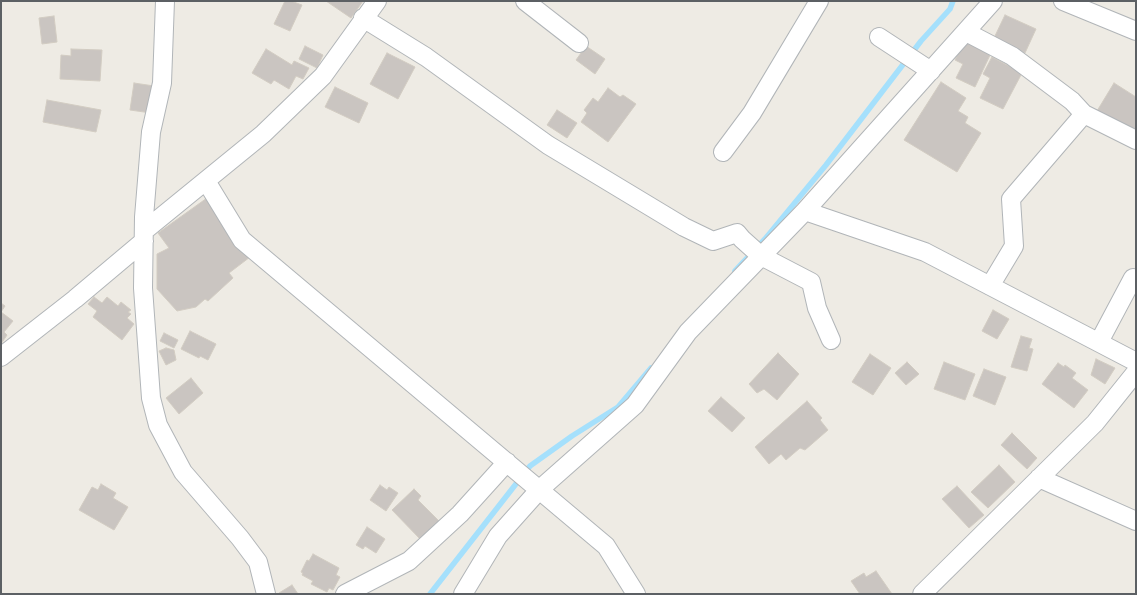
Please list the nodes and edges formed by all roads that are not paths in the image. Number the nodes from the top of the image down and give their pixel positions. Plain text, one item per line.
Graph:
1 (165, 1) edge
2 (377, 1) edge
3 (525, 1) edge
4 (819, 1) edge
5 (993, 1) edge
6 (1063, 1) edge
7 (363, 18) junction
8 (1136, 31) edge
9 (966, 32) junction
10 (879, 37) dead end
11 (579, 43) dead end
12 (926, 68) junction
13 (1084, 114) junction
14 (1136, 140) edge
15 (723, 152) dead end
16 (206, 181) junction
17 (805, 211) junction
18 (144, 236) junction
19 (761, 256) junction
20 (1134, 278) dead end
21 (990, 286) junction
22 (831, 340) dead end
23 (1099, 342) junction
24 (1, 357) edge
25 (1136, 362) edge
26 (1136, 372) edge
27 (511, 465) junction
28 (1039, 478) junction
29 (537, 487) junction
30 (1136, 521) edge
31 (266, 594) edge
32 (345, 594) edge
33 (463, 594) edge
34 (636, 594) edge
35 (922, 594) edge

1 - 18 street
2 - 7 street
3 - 11 street
4 - 15 street
5 - 9 street
6 - 8 street
7 - 16 street
7 - 19 street
9 - 12 street
9 - 13 street
10 - 12 street
12 - 17 street
13 - 14 street
13 - 21 street
16 - 18 street
16 - 27 street
17 - 19 street
17 - 21 street
18 - 24 street
18 - 31 street
19 - 22 street
19 - 29 street
20 - 23 street
21 - 23 street
23 - 25 street
26 - 28 street
27 - 29 street
27 - 32 street
28 - 30 street
28 - 35 street
29 - 33 street
29 - 34 street

